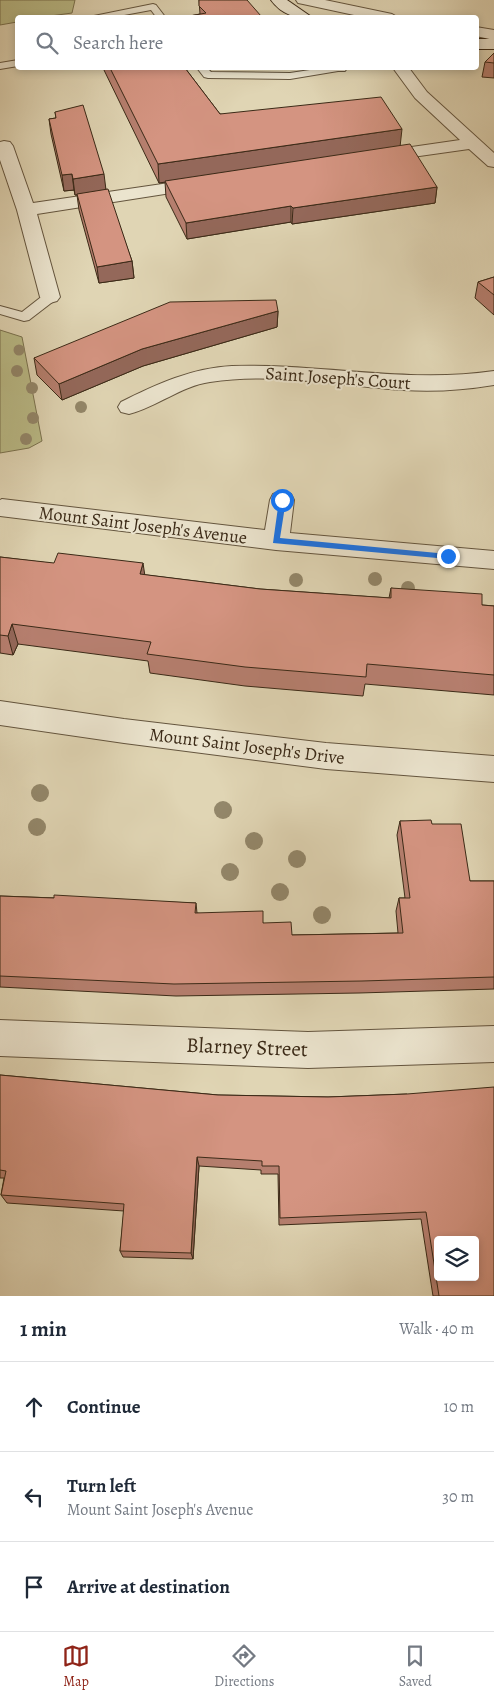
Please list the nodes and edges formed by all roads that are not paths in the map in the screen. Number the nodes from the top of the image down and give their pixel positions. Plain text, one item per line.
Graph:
1 (278, 0) edge
2 (303, 0) edge
3 (106, 15) edge
4 (160, 15) edge
5 (300, 15) edge
6 (377, 15) edge
7 (479, 32) edge
8 (494, 35) edge
9 (479, 44) edge
10 (494, 44) edge
11 (15, 64) edge
12 (0, 66) edge
13 (204, 70) edge
14 (324, 70) edge
15 (402, 70) edge
16 (473, 143) junction
17 (4, 146) dead end
18 (356, 160) edge
19 (494, 162) edge
20 (220, 181) edge
21 (26, 210) junction
22 (50, 297) joint
23 (0, 310) edge
24 (494, 378) edge
25 (129, 407) dead end
26 (282, 500) dead end
27 (2, 508) dead end
28 (276, 541) junction
29 (494, 560) edge
30 (0, 713) edge
31 (494, 770) edge
32 (0, 1038) edge
33 (494, 1044) edge

1 - 5 street
2 - 6 street
3 - 4 lane
7 - 8 street
9 - 10 street
11 - 12 lane
13 - 14 lane
15 - 16 street
16 - 18 street
16 - 19 street
17 - 21 street
20 - 21 street
21 - 22 street
22 - 23 lane
24 - 25 street, Saint Joseph's Court
26 - 28 street
27 - 28 street, Mount Saint Joseph's Avenue
28 - 29 street, Mount Saint Joseph's Avenue
30 - 31 street, Mount Saint Joseph's Drive
32 - 33 street, Blarney Street

